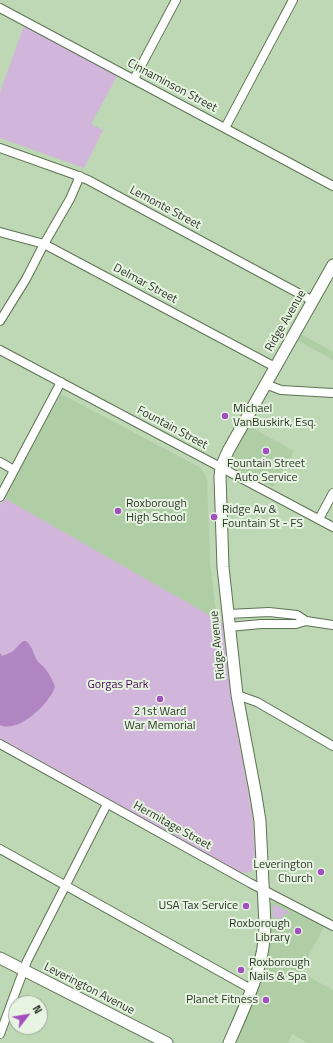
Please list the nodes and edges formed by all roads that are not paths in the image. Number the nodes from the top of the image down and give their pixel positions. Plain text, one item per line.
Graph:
1 (176, 0) edge
2 (293, 0) edge
3 (0, 8) edge
4 (134, 79) junction
5 (225, 128) junction
6 (0, 148) edge
7 (80, 176) junction
8 (333, 186) edge
9 (0, 232) edge
10 (44, 244) junction
11 (333, 264) edge
12 (313, 300) junction
13 (0, 321) edge
14 (0, 350) edge
15 (275, 367) junction
16 (61, 382) junction
17 (265, 384) junction
18 (333, 393) edge
19 (0, 462) edge
20 (221, 467) junction
21 (14, 470) junction
22 (333, 493) edge
23 (0, 496) edge
24 (319, 519) junction
25 (333, 527) edge
26 (228, 614) junction
27 (306, 621) junction
28 (333, 625) edge
29 (229, 627) junction
30 (237, 695) junction
31 (0, 744) edge
32 (333, 746) edge
33 (108, 804) junction
34 (0, 850) edge
35 (65, 886) junction
36 (263, 890) junction
37 (333, 926) edge
38 (0, 958) edge
39 (23, 970) junction
40 (251, 989) junction
41 (0, 1034) edge
42 (167, 1043) edge
43 (229, 1043) edge

1 - 4 street
2 - 5 street
3 - 4 street, Cinnaminson Street
4 - 5 street, Cinnaminson Street
5 - 8 street, Cinnaminson Street
6 - 7 street, Lemonte Street
7 - 10 street
7 - 12 street, Lemonte Street
9 - 10 street, Delmar Street
10 - 13 street
10 - 15 street, Delmar Street
11 - 12 main road, Ridge Avenue
12 - 15 main road, Ridge Avenue
14 - 16 street, Fountain Street
15 - 17 main road, Ridge Avenue
16 - 20 street, Fountain Street
16 - 21 street
17 - 18 street
17 - 20 main road, Ridge Avenue
19 - 21 street
20 - 24 street, Fountain Street
20 - 26 main road, Ridge Avenue
21 - 23 street
22 - 24 street
24 - 25 street, Fountain Street
26 - 27 street
26 - 29 main road, Ridge Avenue
27 - 28 street
27 - 29 street
29 - 30 main road, Ridge Avenue
30 - 32 street
30 - 36 main road, Ridge Avenue
31 - 33 street, Hermitage Street
33 - 35 street
33 - 36 street, Hermitage Street
34 - 35 street
35 - 39 street
35 - 40 street
36 - 37 street, Hermitage Street
36 - 40 main road, Ridge Avenue
38 - 39 main road, Leverington Avenue
39 - 41 street
39 - 42 main road, Leverington Avenue
40 - 43 main road, Ridge Avenue

